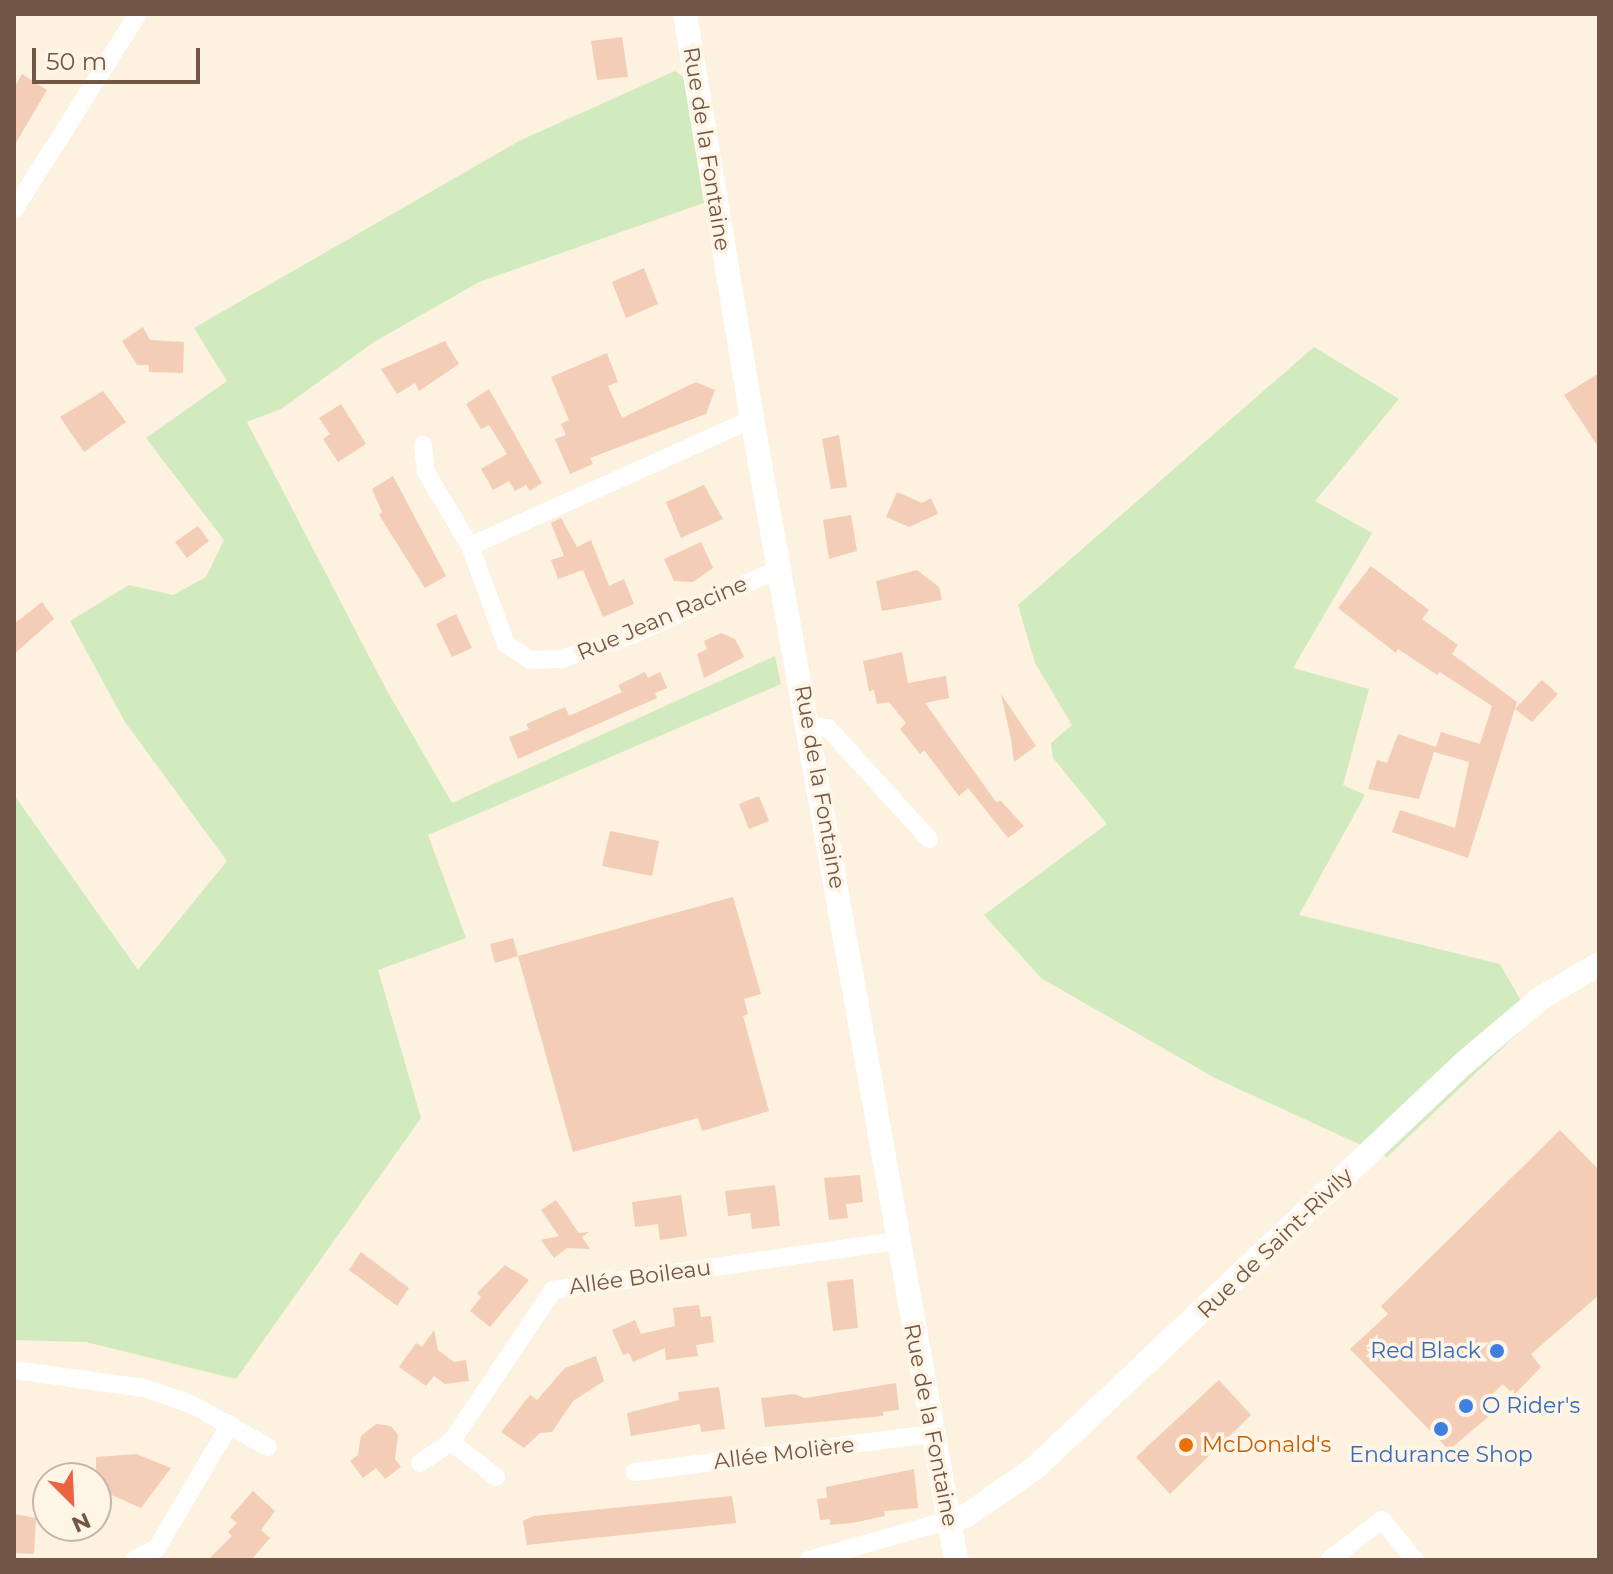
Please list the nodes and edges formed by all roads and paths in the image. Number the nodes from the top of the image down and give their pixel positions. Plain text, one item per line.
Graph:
1 (138, 14) edge
2 (685, 14) edge
3 (14, 210) edge
4 (752, 419) junction
5 (423, 445) dead end
6 (470, 546) junction
7 (781, 568) junction
8 (811, 726) junction
9 (929, 839) dead end
10 (1599, 964) edge
11 (896, 1241) junction
12 (14, 1370) edge
13 (230, 1424) junction
14 (933, 1434) junction
15 (451, 1442) junction
16 (268, 1447) dead end
17 (420, 1463) dead end
18 (635, 1472) dead end
19 (496, 1477) dead end
20 (949, 1520) junction
21 (134, 1560) edge
22 (809, 1560) edge
23 (956, 1560) edge
24 (1329, 1560) edge
25 (1415, 1560) edge

1 - 3 street
2 - 4 street, Rue de la Fontaine
4 - 6 street
4 - 7 street, Rue de la Fontaine
5 - 6 street, Rue Jean Racine
6 - 7 street, Rue Jean Racine
7 - 8 street, Rue de la Fontaine
8 - 9 street
8 - 11 street, Rue de la Fontaine
10 - 20 street, Rue de Saint-Rivily
11 - 14 street, Rue de la Fontaine
11 - 15 street, Allée Boileau
12 - 13 street
13 - 16 street
13 - 21 street
14 - 18 street, Allée Molière
14 - 20 street, Rue de la Fontaine
15 - 17 street, Allée Boileau
15 - 19 street
20 - 22 street, Rue de la Fontaine
20 - 23 street, Rue de la Fontaine
24 - 25 street

